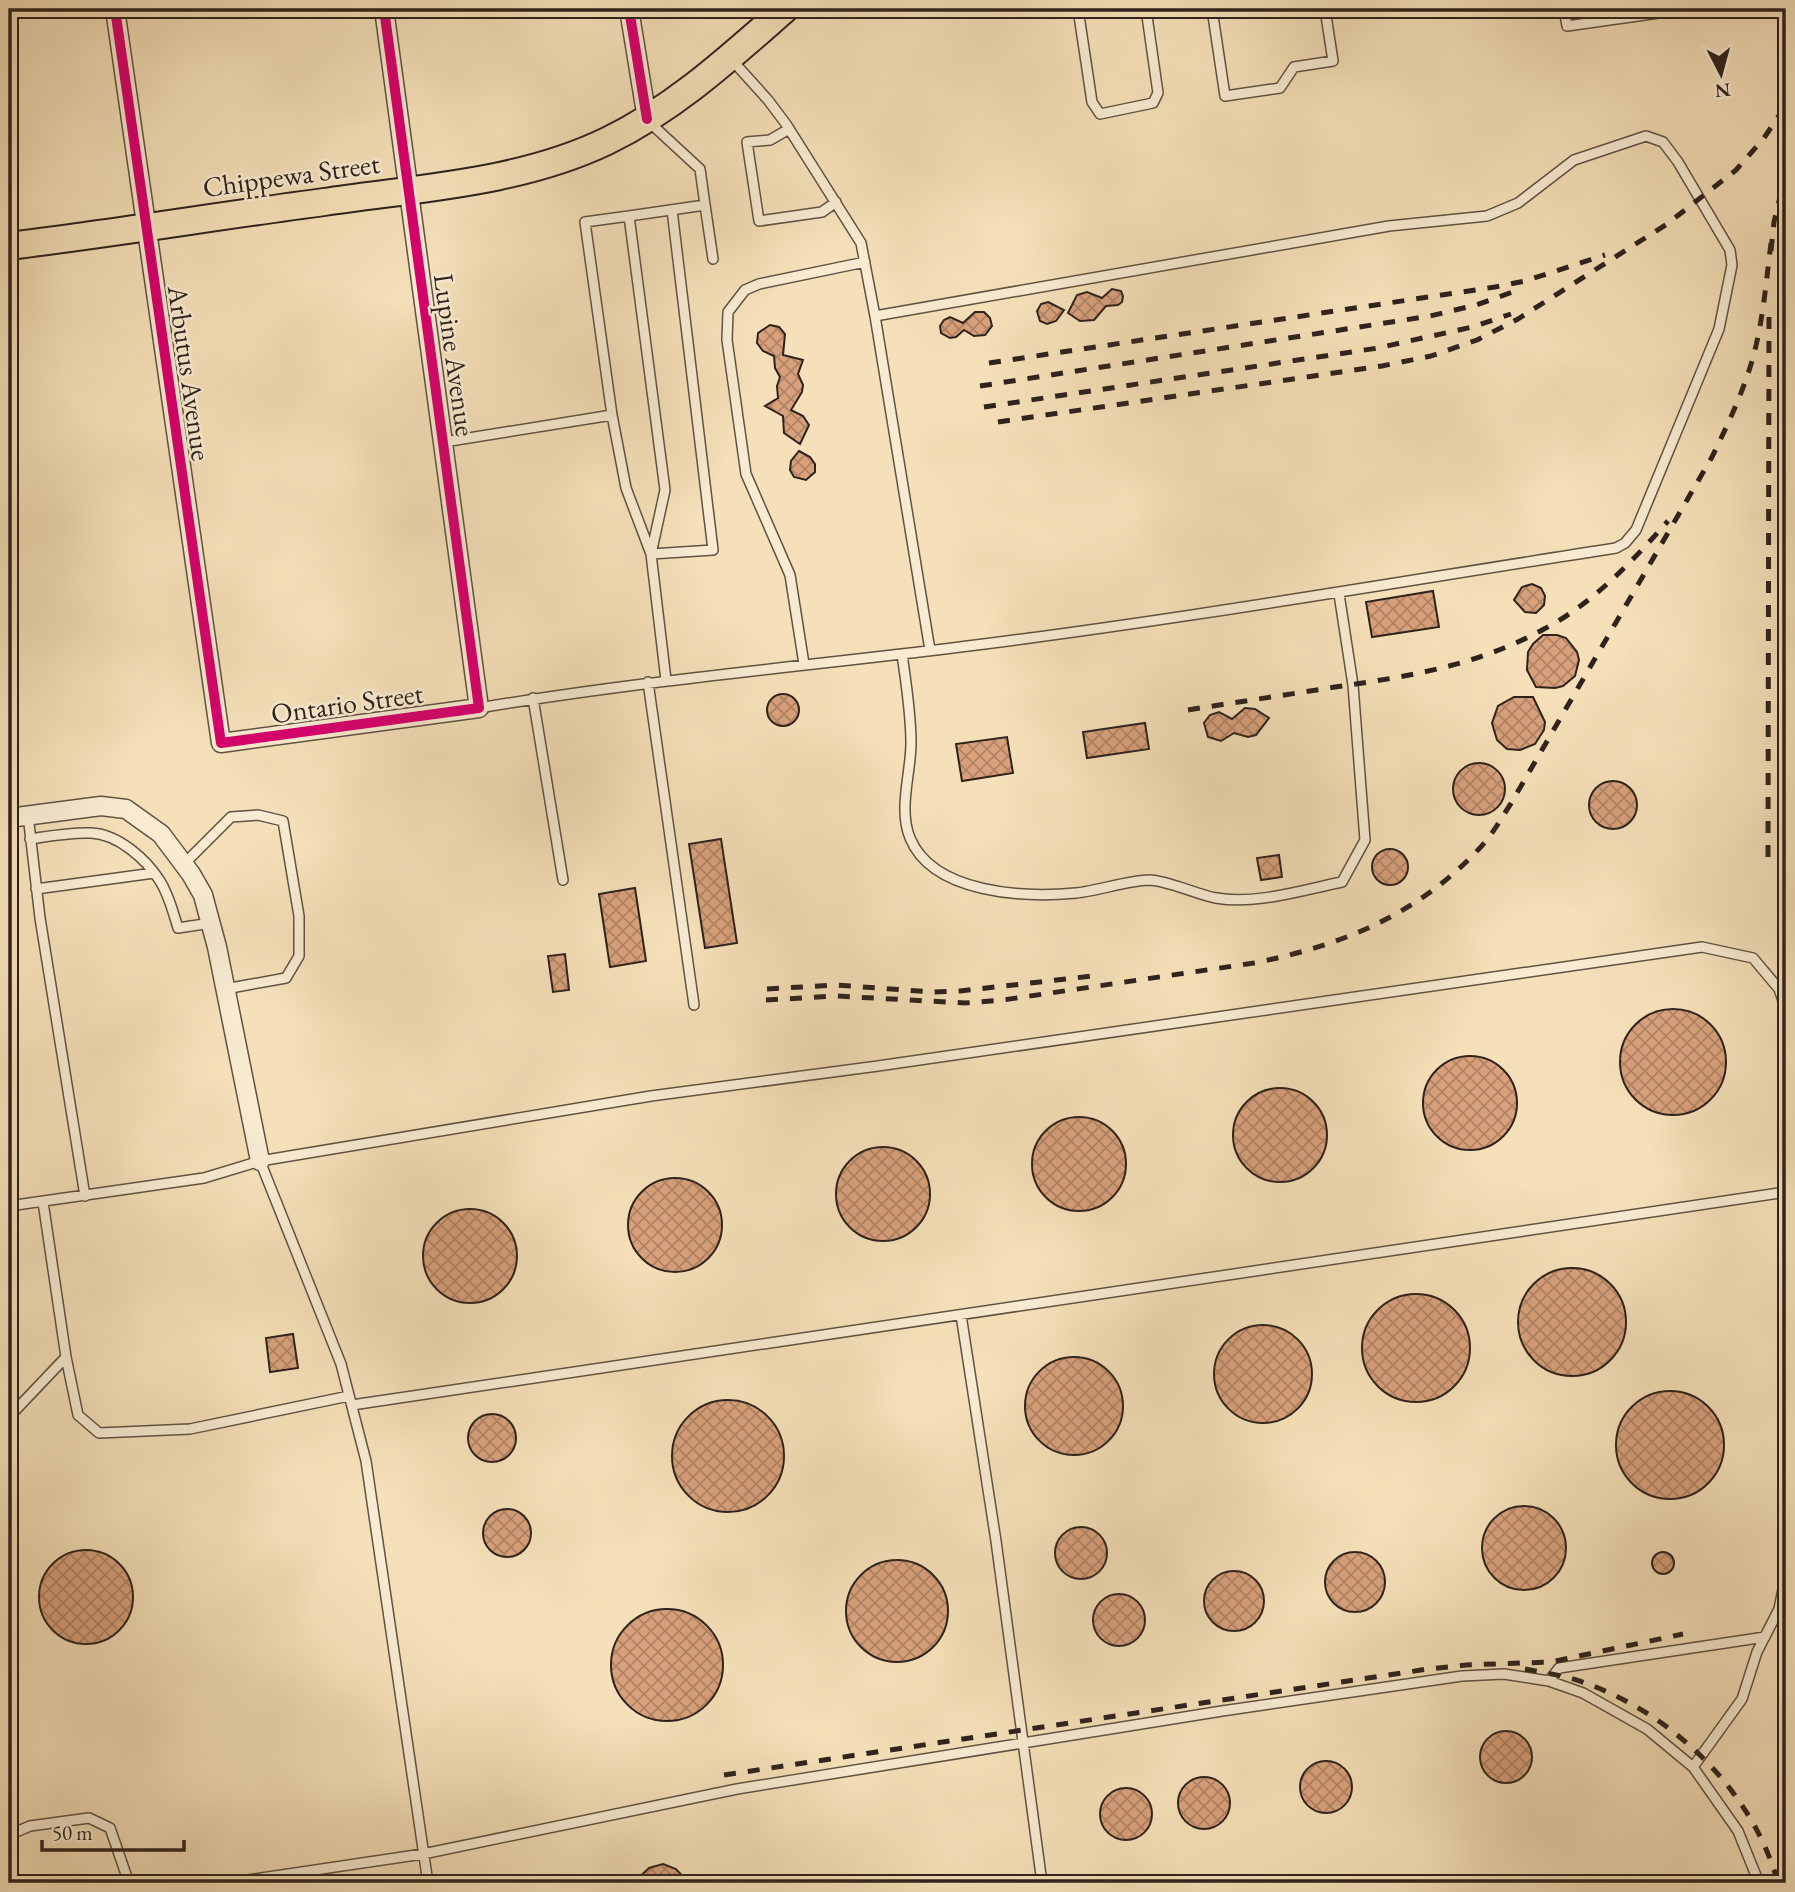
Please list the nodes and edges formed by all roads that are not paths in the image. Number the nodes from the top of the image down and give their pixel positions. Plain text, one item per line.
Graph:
1 (115, 9) edge
2 (384, 9) edge
3 (629, 9) edge
4 (785, 9) edge
5 (1078, 9) edge
6 (1146, 9) edge
7 (1212, 9) edge
8 (1325, 9) edge
9 (1564, 9) edge
10 (1673, 9) edge
11 (1617, 14) edge
12 (730, 58) junction
13 (647, 119) junction
14 (789, 130) junction
15 (410, 190) junction
16 (836, 202) junction
17 (705, 205) junction
18 (672, 210) junction
19 (629, 216) junction
20 (145, 227) junction
21 (9, 246) edge
22 (713, 259) dead end
23 (865, 262) junction
24 (874, 316) junction
25 (612, 415) junction
26 (444, 442) junction
27 (651, 554) junction
28 (1339, 594) junction
29 (930, 650) junction
30 (902, 654) junction
31 (804, 664) junction
32 (666, 680) junction
33 (648, 682) junction
34 (533, 698) junction
35 (479, 708) junction
36 (221, 743) joint
37 (28, 815) junction
38 (9, 818) edge
39 (30, 839) junction
40 (184, 864) junction
41 (154, 873) junction
42 (563, 880) dead end
43 (37, 889) junction
44 (211, 923) junction
45 (225, 989) junction
46 (694, 1005) dead end
47 (1786, 1009) edge
48 (260, 1161) junction
49 (1786, 1192) edge
50 (85, 1196) junction
51 (43, 1202) junction
52 (9, 1206) edge
53 (1786, 1228) edge
54 (961, 1315) junction
55 (66, 1357) junction
56 (350, 1401) junction
57 (9, 1417) edge
58 (1786, 1567) edge
59 (1786, 1575) edge
60 (1765, 1637) junction
61 (1549, 1681) junction
62 (1022, 1742) junction
63 (1693, 1767) junction
64 (9, 1835) edge
65 (424, 1854) junction
66 (129, 1883) edge
67 (227, 1883) edge
68 (428, 1883) edge
69 (1042, 1883) edge
70 (1759, 1883) edge

1 - 20 street, Arbutus Avenue
2 - 15 street, Lupine Avenue
3 - 13 street
4 - 12 main road, Chippewa Street
5 - 6 lane
7 - 8 lane
9 - 11 lane
10 - 11 lane
12 - 13 main road, Chippewa Street
12 - 14 lane
13 - 15 main road, Chippewa Street
13 - 17 lane
14 - 16 lane
14 - 16 lane
15 - 20 main road, Chippewa Street
15 - 26 street, Lupine Avenue
16 - 23 lane
17 - 18 lane
17 - 22 lane
18 - 19 lane
18 - 27 lane
19 - 25 lane
19 - 27 lane
20 - 21 main road, Chippewa Street
20 - 36 street, Arbutus Avenue
23 - 24 lane
23 - 31 lane
24 - 28 lane
24 - 29 lane
25 - 26 lane
25 - 27 lane
26 - 35 street, Lupine Avenue
27 - 32 lane
28 - 29 lane
28 - 30 lane
29 - 30 lane
30 - 31 lane
31 - 32 lane
32 - 33 lane
33 - 34 lane
33 - 46 lane
34 - 35 lane
34 - 42 lane
35 - 36 street, Ontario Street
37 - 38 street
37 - 39 lane
37 - 40 street
39 - 41 lane
39 - 43 lane
40 - 44 street
40 - 45 lane
41 - 43 lane
41 - 44 lane
43 - 50 lane
44 - 45 street
45 - 48 street
47 - 48 lane
48 - 50 lane
48 - 56 lane
49 - 54 lane
50 - 51 lane
51 - 52 lane
51 - 55 lane
53 - 58 lane
54 - 56 lane
54 - 62 lane
55 - 56 lane
55 - 57 lane
56 - 65 lane
59 - 60 lane
60 - 61 lane
60 - 63 lane
61 - 62 lane
61 - 63 lane
62 - 65 lane
62 - 69 lane
63 - 70 lane
64 - 66 lane
65 - 67 lane
65 - 68 lane

